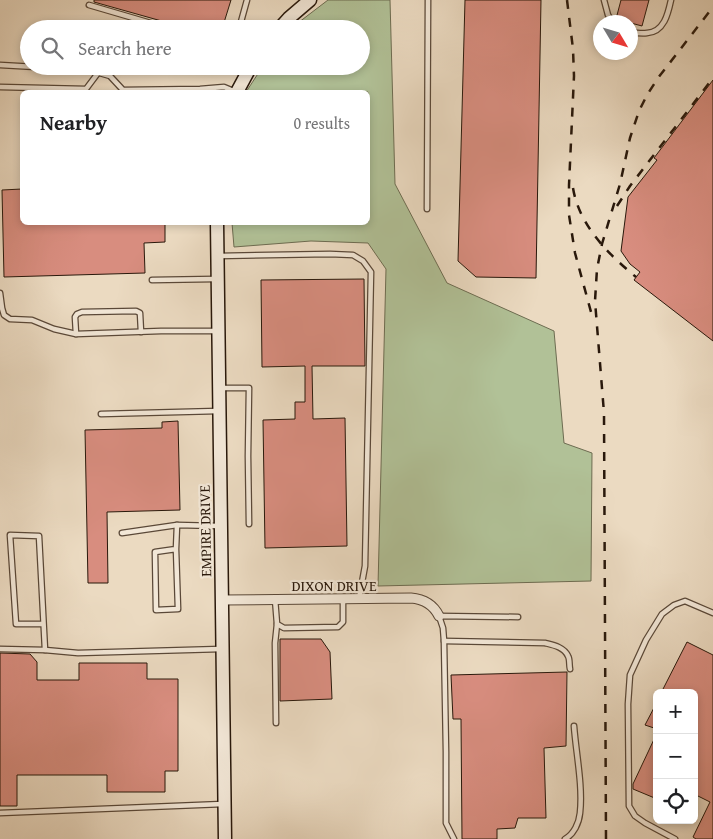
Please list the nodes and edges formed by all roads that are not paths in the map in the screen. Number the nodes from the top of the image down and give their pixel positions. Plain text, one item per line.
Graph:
1 (247, 0) edge
2 (310, 0) edge
3 (428, 0) edge
4 (604, 0) edge
5 (672, 0) edge
6 (89, 5) dead end
7 (608, 15) edge
8 (140, 20) edge
9 (241, 20) edge
10 (287, 20) edge
11 (638, 32) edge
12 (0, 65) edge
13 (20, 66) edge
14 (96, 75) edge
15 (107, 75) edge
16 (246, 75) edge
17 (0, 87) edge
18 (86, 90) edge
19 (86, 90) edge
20 (123, 90) edge
21 (123, 90) edge
22 (232, 90) edge
23 (238, 90) edge
24 (427, 209) dead end
25 (217, 225) edge
26 (218, 256) junction
27 (218, 279) junction
28 (152, 280) dead end
29 (0, 293) edge
30 (218, 331) junction
31 (141, 332) junction
32 (76, 334) junction
33 (219, 388) junction
34 (219, 411) junction
35 (100, 414) dead end
36 (177, 524) junction
37 (249, 524) dead end
38 (221, 526) junction
39 (122, 534) dead end
40 (176, 549) junction
41 (275, 599) junction
42 (343, 599) junction
43 (360, 599) junction
44 (222, 600) junction
45 (713, 613) edge
46 (440, 616) junction
47 (518, 617) dead end
48 (43, 624) junction
49 (277, 624) junction
50 (444, 641) junction
51 (222, 648) junction
52 (0, 650) edge
53 (45, 650) junction
54 (570, 669) dead end
55 (276, 723) dead end
56 (574, 726) dead end
57 (224, 804) junction
58 (0, 813) edge
59 (225, 839) edge
60 (454, 839) edge
61 (565, 839) edge
62 (675, 839) edge

1 - 9 lane
2 - 10 street
3 - 24 lane
4 - 7 lane
5 - 11 lane
6 - 8 lane
12 - 13 lane
14 - 19 lane
15 - 21 lane
16 - 23 street
17 - 18 lane
20 - 22 lane
25 - 26 street, EMPIRE DRIVE
26 - 27 street, EMPIRE DRIVE
26 - 43 lane
27 - 28 lane
27 - 30 street, EMPIRE DRIVE
29 - 32 lane
30 - 31 lane
30 - 33 street, EMPIRE DRIVE
31 - 32 lane
31 - 32 lane
33 - 34 street, EMPIRE DRIVE
33 - 37 lane
34 - 35 lane
34 - 38 street, EMPIRE DRIVE
36 - 38 lane
36 - 39 lane
36 - 40 lane
38 - 44 street, EMPIRE DRIVE
40 - 40 lane
41 - 42 street, DIXON DRIVE
41 - 44 street, DIXON DRIVE
41 - 49 lane
42 - 43 street, DIXON DRIVE
42 - 49 lane
43 - 46 street, DIXON DRIVE
44 - 51 street, EMPIRE DRIVE
45 - 62 lane
46 - 47 lane
46 - 50 lane
48 - 48 lane
48 - 53 lane
49 - 55 lane
50 - 54 lane
50 - 60 lane
51 - 53 lane
51 - 57 street, EMPIRE DRIVE
52 - 53 lane
56 - 61 lane
57 - 58 lane
57 - 59 street, EMPIRE DRIVE

